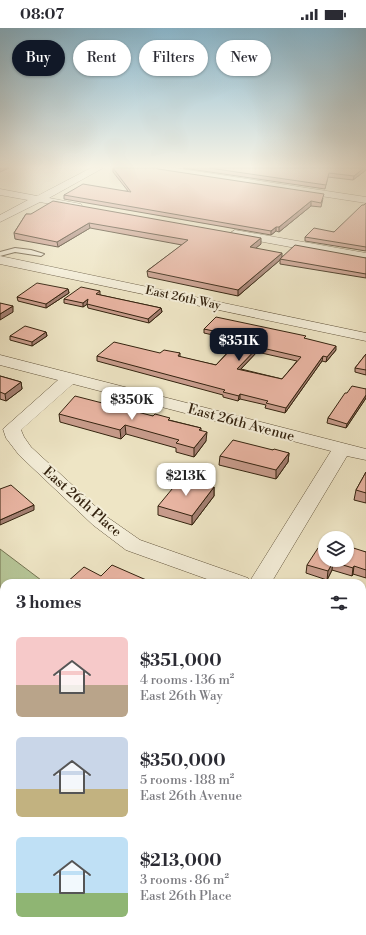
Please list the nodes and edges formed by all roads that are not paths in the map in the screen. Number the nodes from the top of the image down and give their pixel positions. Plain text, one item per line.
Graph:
1 (17, 210) edge
2 (0, 219) edge
3 (225, 232) edge
4 (0, 254) edge
5 (41, 254) dead end
6 (366, 257) edge
7 (0, 260) edge
8 (366, 337) edge
9 (0, 360) edge
10 (70, 378) junction
11 (342, 449) junction
12 (366, 455) edge
13 (229, 579) edge
14 (262, 579) edge

1 - 2 street
3 - 6 street
4 - 5 lane
7 - 8 street, East 26th Way
9 - 10 street, East 26th Avenue
10 - 11 street, East 26th Avenue
10 - 13 street, East 26th Place
11 - 12 street, East 26th Avenue
11 - 14 street

